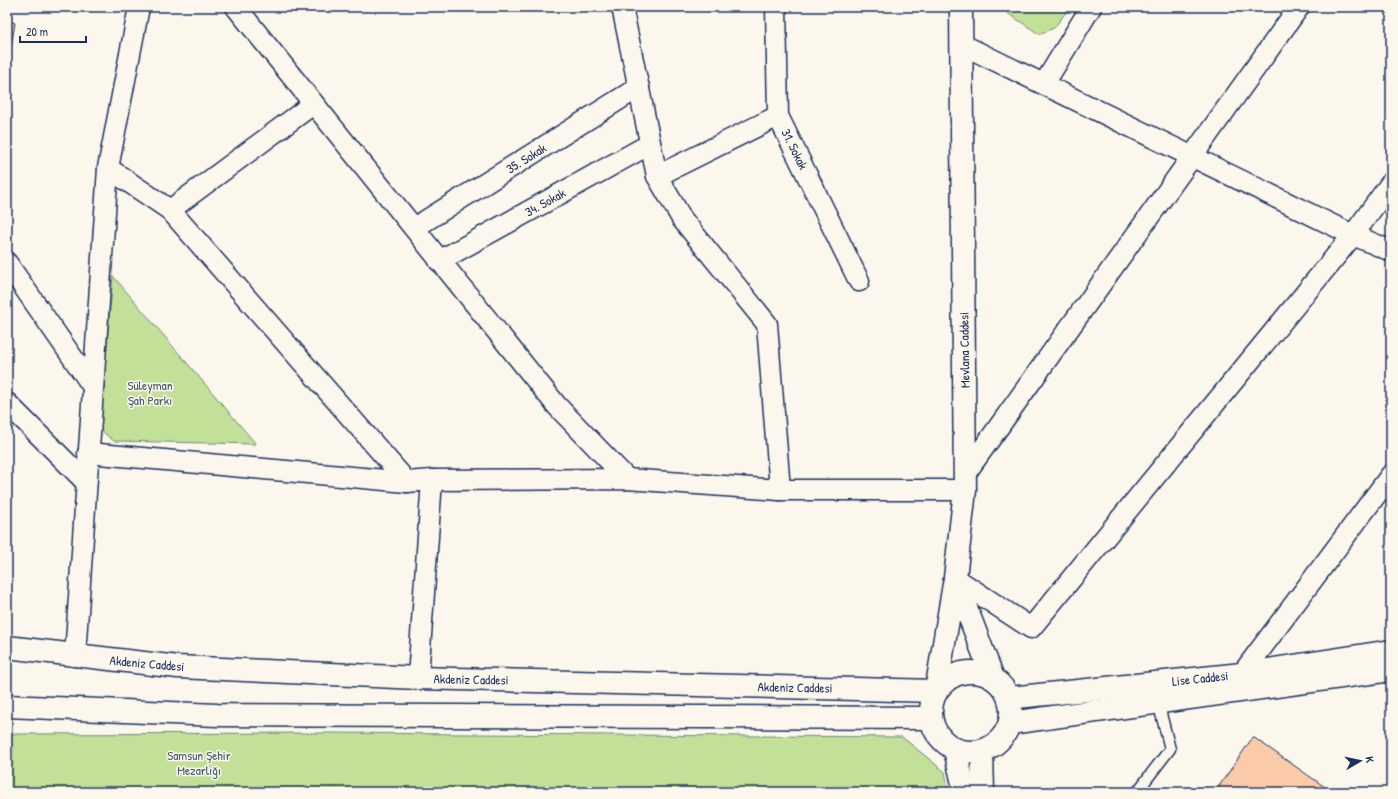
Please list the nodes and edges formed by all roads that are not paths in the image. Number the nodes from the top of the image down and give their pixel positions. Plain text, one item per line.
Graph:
1 (139, 7) edge
2 (236, 7) edge
3 (622, 7) edge
4 (776, 7) edge
5 (961, 7) edge
6 (1091, 7) edge
7 (1299, 7) edge
8 (961, 44) junction
9 (1044, 84) junction
10 (639, 87) junction
11 (313, 104) junction
12 (778, 116) junction
13 (650, 144) junction
14 (1192, 156) junction
15 (108, 168) junction
16 (657, 176) junction
17 (1391, 183) edge
18 (170, 210) junction
19 (414, 228) junction
20 (1353, 235) junction
21 (1391, 251) edge
22 (439, 261) junction
23 (7, 263) edge
24 (859, 281) dead end
25 (93, 387) junction
26 (7, 404) edge
27 (88, 453) junction
28 (1391, 475) edge
29 (627, 479) junction
30 (432, 480) junction
31 (86, 482) junction
32 (408, 482) junction
33 (965, 482) junction
34 (780, 490) junction
35 (955, 578) junction
36 (7, 647) edge
37 (1391, 651) edge
38 (75, 656) junction
39 (1391, 670) edge
40 (1242, 674) junction
41 (418, 678) junction
42 (993, 678) junction
43 (936, 691) junction
44 (1009, 698) junction
45 (1158, 702) junction
46 (7, 706) edge
47 (931, 718) junction
48 (1010, 723) junction
49 (955, 750) junction
50 (982, 752) junction
51 (965, 792) edge
52 (983, 792) edge
53 (1137, 792) edge

1 - 15 street
2 - 11 street
3 - 10 street
4 - 12 street, 31. Sokak
5 - 8 main road, Mevlana Caddesi
6 - 9 street
7 - 14 street
8 - 9 street
8 - 33 main road, Mevlana Caddesi
9 - 14 street
10 - 13 street
10 - 19 street, 35. Sokak
11 - 18 street
11 - 19 street
12 - 16 street
12 - 24 street, 31. Sokak
13 - 16 street
13 - 22 street, 34. Sokak
14 - 20 street
14 - 33 street
15 - 18 street
15 - 25 street
16 - 34 street
17 - 20 street
18 - 32 street
19 - 22 street
20 - 21 street
20 - 35 street
22 - 29 street
23 - 25 street
25 - 27 street
26 - 31 street
27 - 31 street
27 - 32 street
28 - 40 street
29 - 30 street
29 - 34 street
30 - 32 street
30 - 41 street
31 - 38 street
33 - 34 street
33 - 35 main road, Mevlana Caddesi
35 - 42 main road
35 - 43 main road, Mevlana Caddesi
36 - 38 main road, Akdeniz Caddesi
37 - 40 main road, Lise Caddesi
38 - 41 main road, Akdeniz Caddesi
39 - 45 main road, Lise Caddesi
40 - 44 main road, Lise Caddesi
41 - 43 main road, Akdeniz Caddesi
42 - 43 main road
42 - 44 main road
43 - 47 main road
44 - 48 main road
45 - 48 main road, Lise Caddesi
45 - 53 lane
46 - 47 main road
47 - 49 main road
48 - 50 main road
49 - 50 main road
49 - 51 main road
50 - 52 main road

